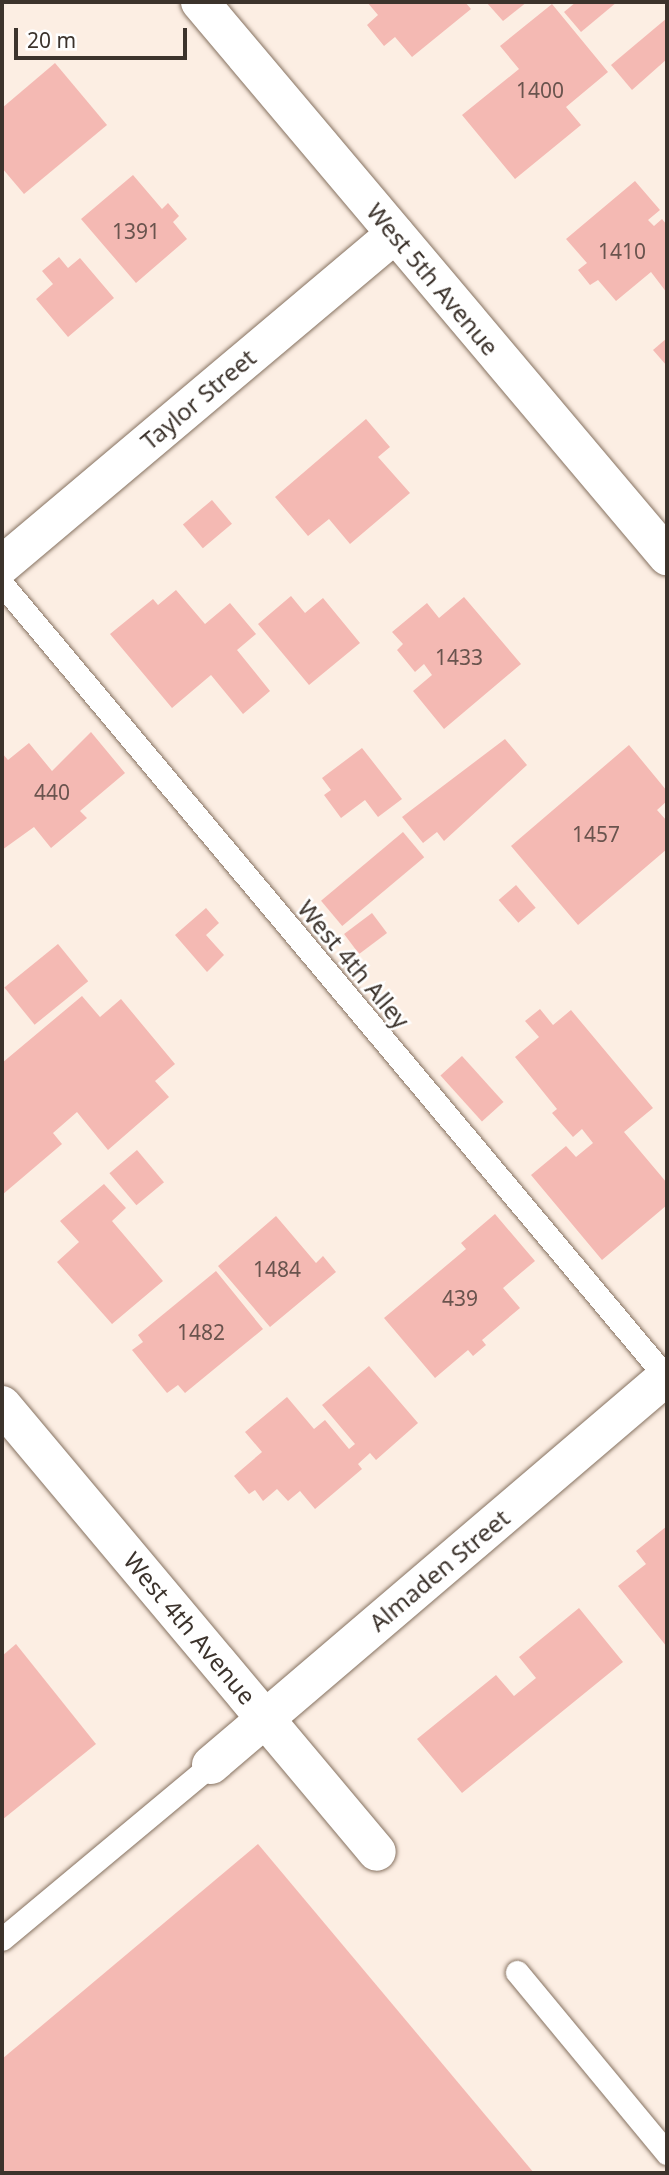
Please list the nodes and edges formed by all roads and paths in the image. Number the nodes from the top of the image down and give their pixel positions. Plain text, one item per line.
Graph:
1 (200, 2) edge
2 (395, 234) junction
3 (667, 556) edge
4 (2, 565) edge
5 (2, 584) edge
6 (667, 1376) edge
7 (2, 1405) edge
8 (266, 1718) junction
9 (211, 1765) joint
10 (377, 1852) dead end
11 (2, 1939) edge
12 (517, 1972) dead end
13 (667, 2152) edge

1 - 2 street, West 5th Avenue
2 - 3 street, West 5th Avenue
2 - 4 street, Taylor Street
5 - 6 lane, West 4th Alley
6 - 8 street, Almaden Street
7 - 8 street, West 4th Avenue
8 - 9 street, Almaden Street
8 - 10 street, West 4th Avenue
9 - 11 lane
12 - 13 lane

